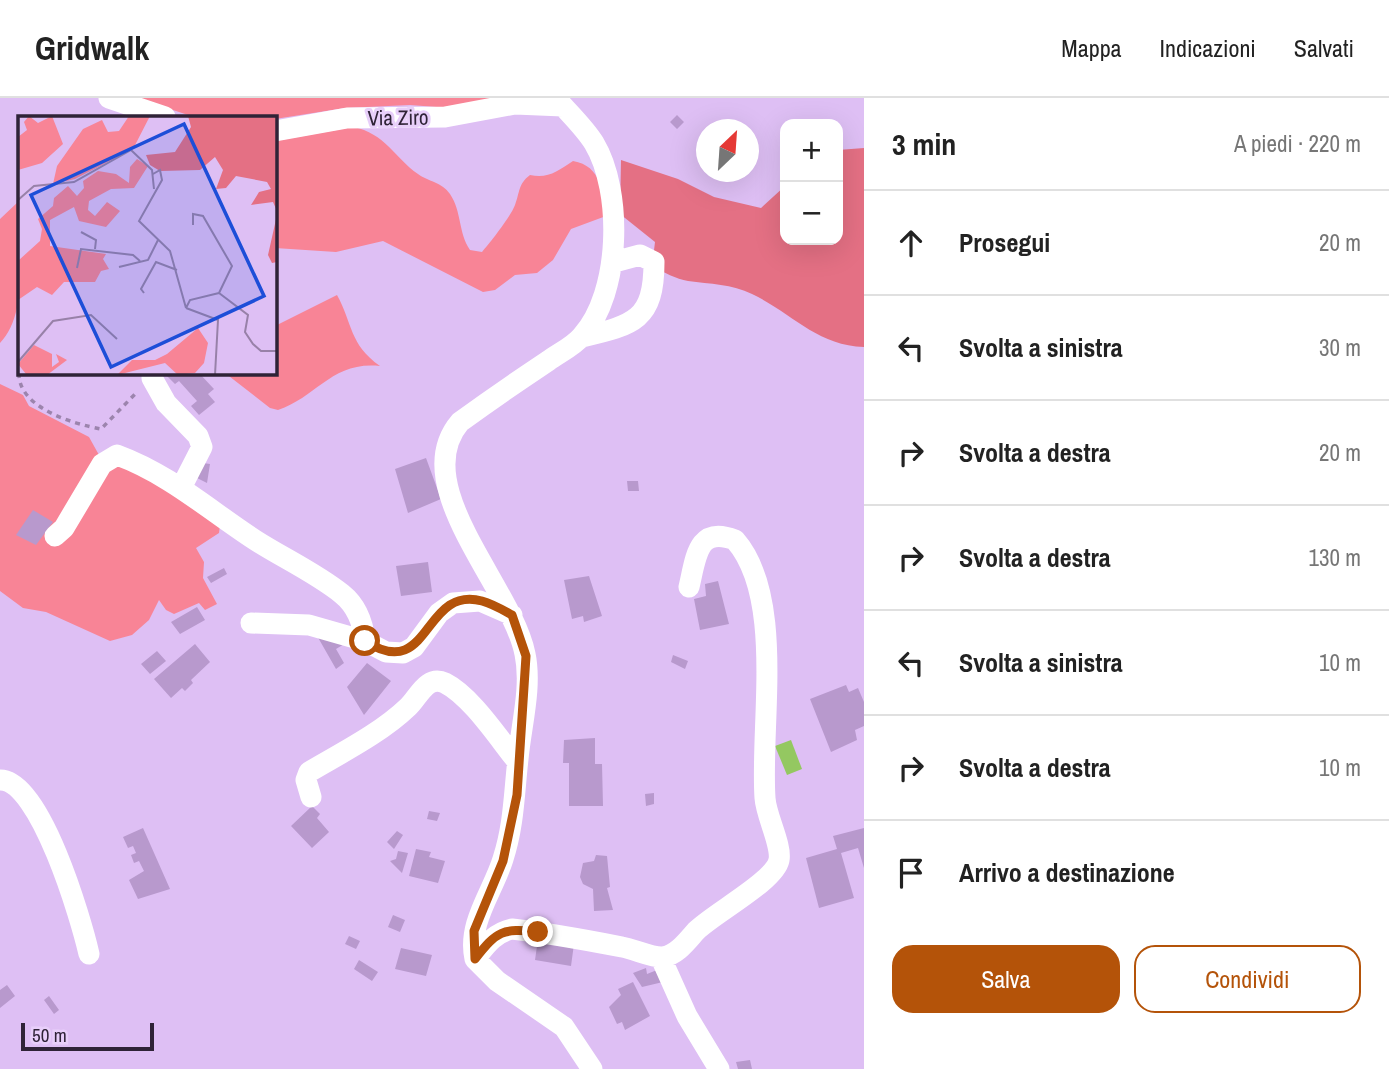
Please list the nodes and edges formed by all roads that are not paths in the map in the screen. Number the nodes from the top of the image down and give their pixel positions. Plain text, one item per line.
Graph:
1 (109, 98) edge
2 (163, 116) edge
3 (276, 131) edge
4 (614, 262) junction
5 (582, 337) junction
6 (152, 378) road end
7 (181, 488) junction
8 (55, 536) dead end
9 (493, 580) junction
10 (689, 587) dead end
11 (480, 600) junction
12 (512, 615) junction
13 (251, 622) dead end
14 (365, 641) junction
15 (517, 761) junction
16 (0, 780) edge
17 (311, 797) dead end
18 (89, 954) dead end
19 (661, 958) junction
20 (475, 959) junction
21 (592, 1069) edge
22 (719, 1069) edge

1 - 2 street
3 - 4 street, Via Ziro
4 - 5 street
4 - 5 street
5 - 9 street
6 - 7 street
7 - 8 street
7 - 14 street
9 - 11 street
9 - 12 street
10 - 19 street
11 - 12 street
11 - 14 street
12 - 15 street
13 - 14 street
15 - 17 street
15 - 20 street
16 - 18 street
19 - 20 street
19 - 22 street
20 - 21 street

